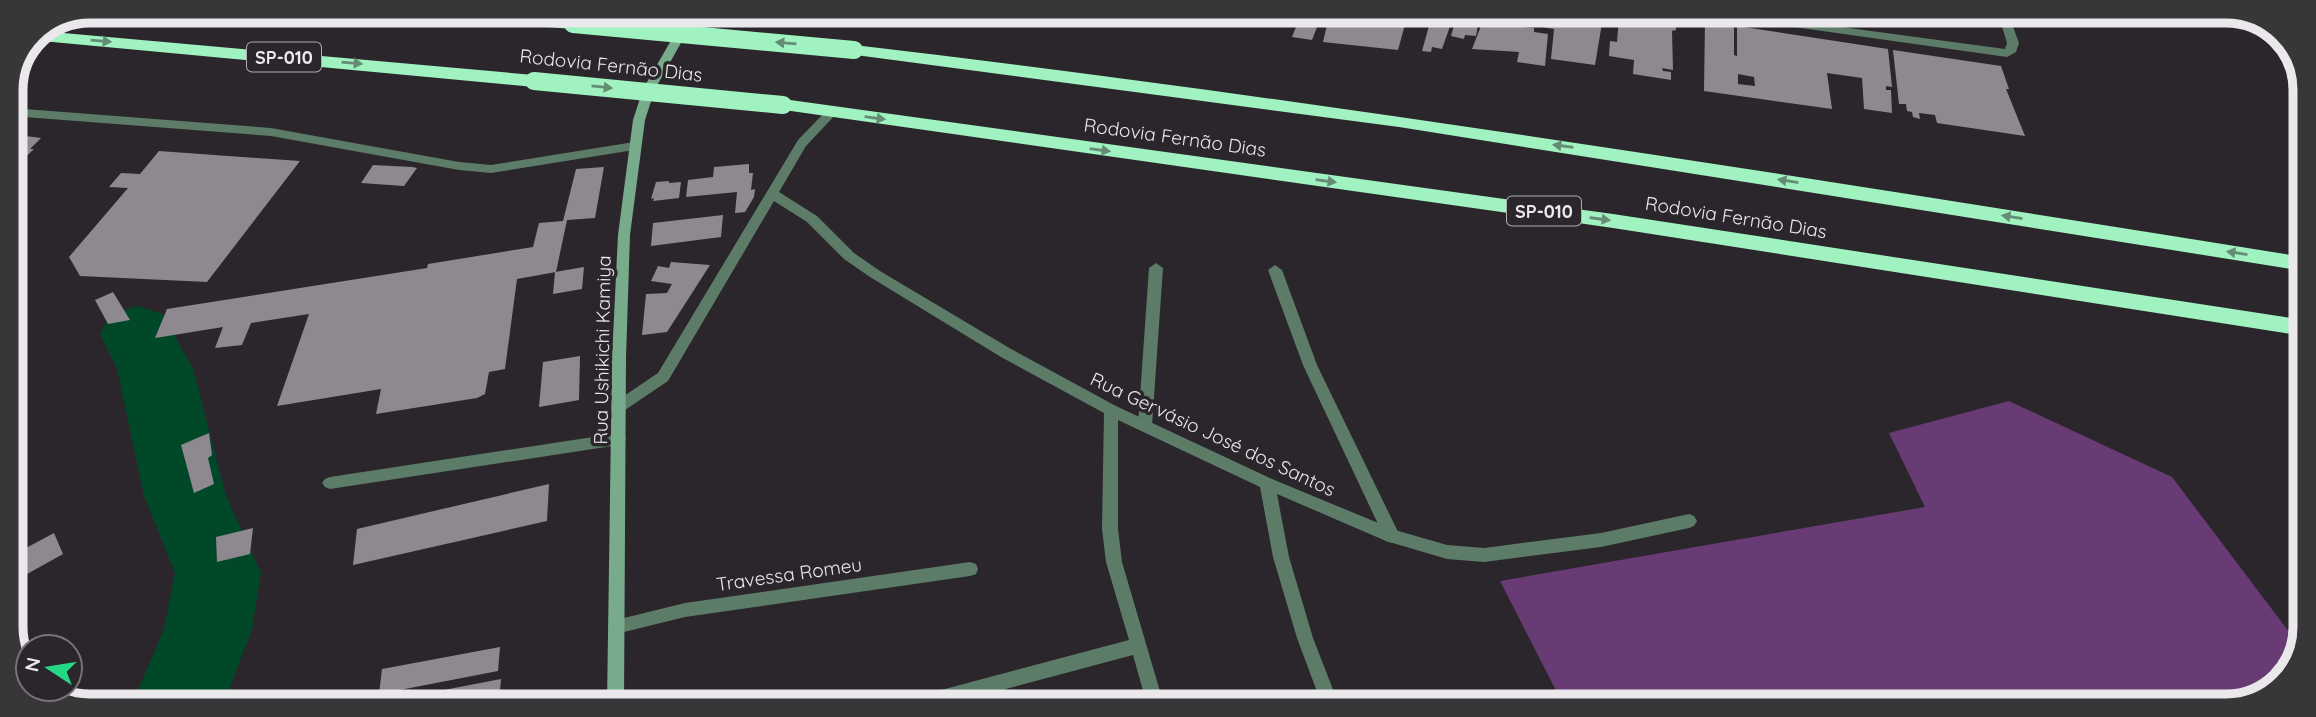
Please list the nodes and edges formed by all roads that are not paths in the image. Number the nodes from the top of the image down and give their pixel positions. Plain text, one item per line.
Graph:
1 (560, 23) edge
2 (687, 23) edge
3 (1787, 23) edge
4 (2006, 23) edge
5 (48, 37) edge
6 (832, 112) junction
7 (23, 113) edge
8 (634, 146) junction
9 (771, 193) junction
10 (2293, 262) edge
11 (1156, 268) dead end
12 (1275, 270) dead end
13 (2293, 326) edge
14 (620, 406) junction
15 (1111, 410) junction
16 (1145, 425) junction
17 (619, 439) junction
18 (330, 483) dead end
19 (1267, 483) junction
20 (1689, 521) dead end
21 (1392, 537) junction
22 (970, 569) dead end
23 (616, 627) junction
24 (1140, 645) junction
25 (615, 694) edge
26 (956, 694) edge
27 (1153, 694) edge
28 (1326, 694) edge

10 -> 1 highway, Rodovia Fernão Dias, bridge
2 - 8 main road, Rua Ushikichi Kamiya
3 - 4 street
5 -> 6 highway, Rodovia Fernão Dias / SP-010, bridge
6 - 9 street
6 -> 13 highway, Rodovia Fernão Dias / SP-010
7 - 8 street
8 - 14 main road, Rua Ushikichi Kamiya
9 - 14 street
9 - 15 street, Rua Gervásio José dos Santos
11 - 16 street
12 - 21 street
14 - 17 main road, Rua Ushikichi Kamiya
15 - 16 street, Rua Gervásio José dos Santos
15 - 24 street
16 - 19 street, Rua Gervásio José dos Santos
17 - 18 street
17 - 23 main road, Rua Ushikichi Kamiya
19 - 21 street, Rua Gervásio José dos Santos
19 - 28 street
20 - 21 street, Rua Gervásio José dos Santos
22 - 23 street, Travessa Romeu
23 - 25 main road, Rua Ushikichi Kamiya
24 - 26 street
24 - 27 street

